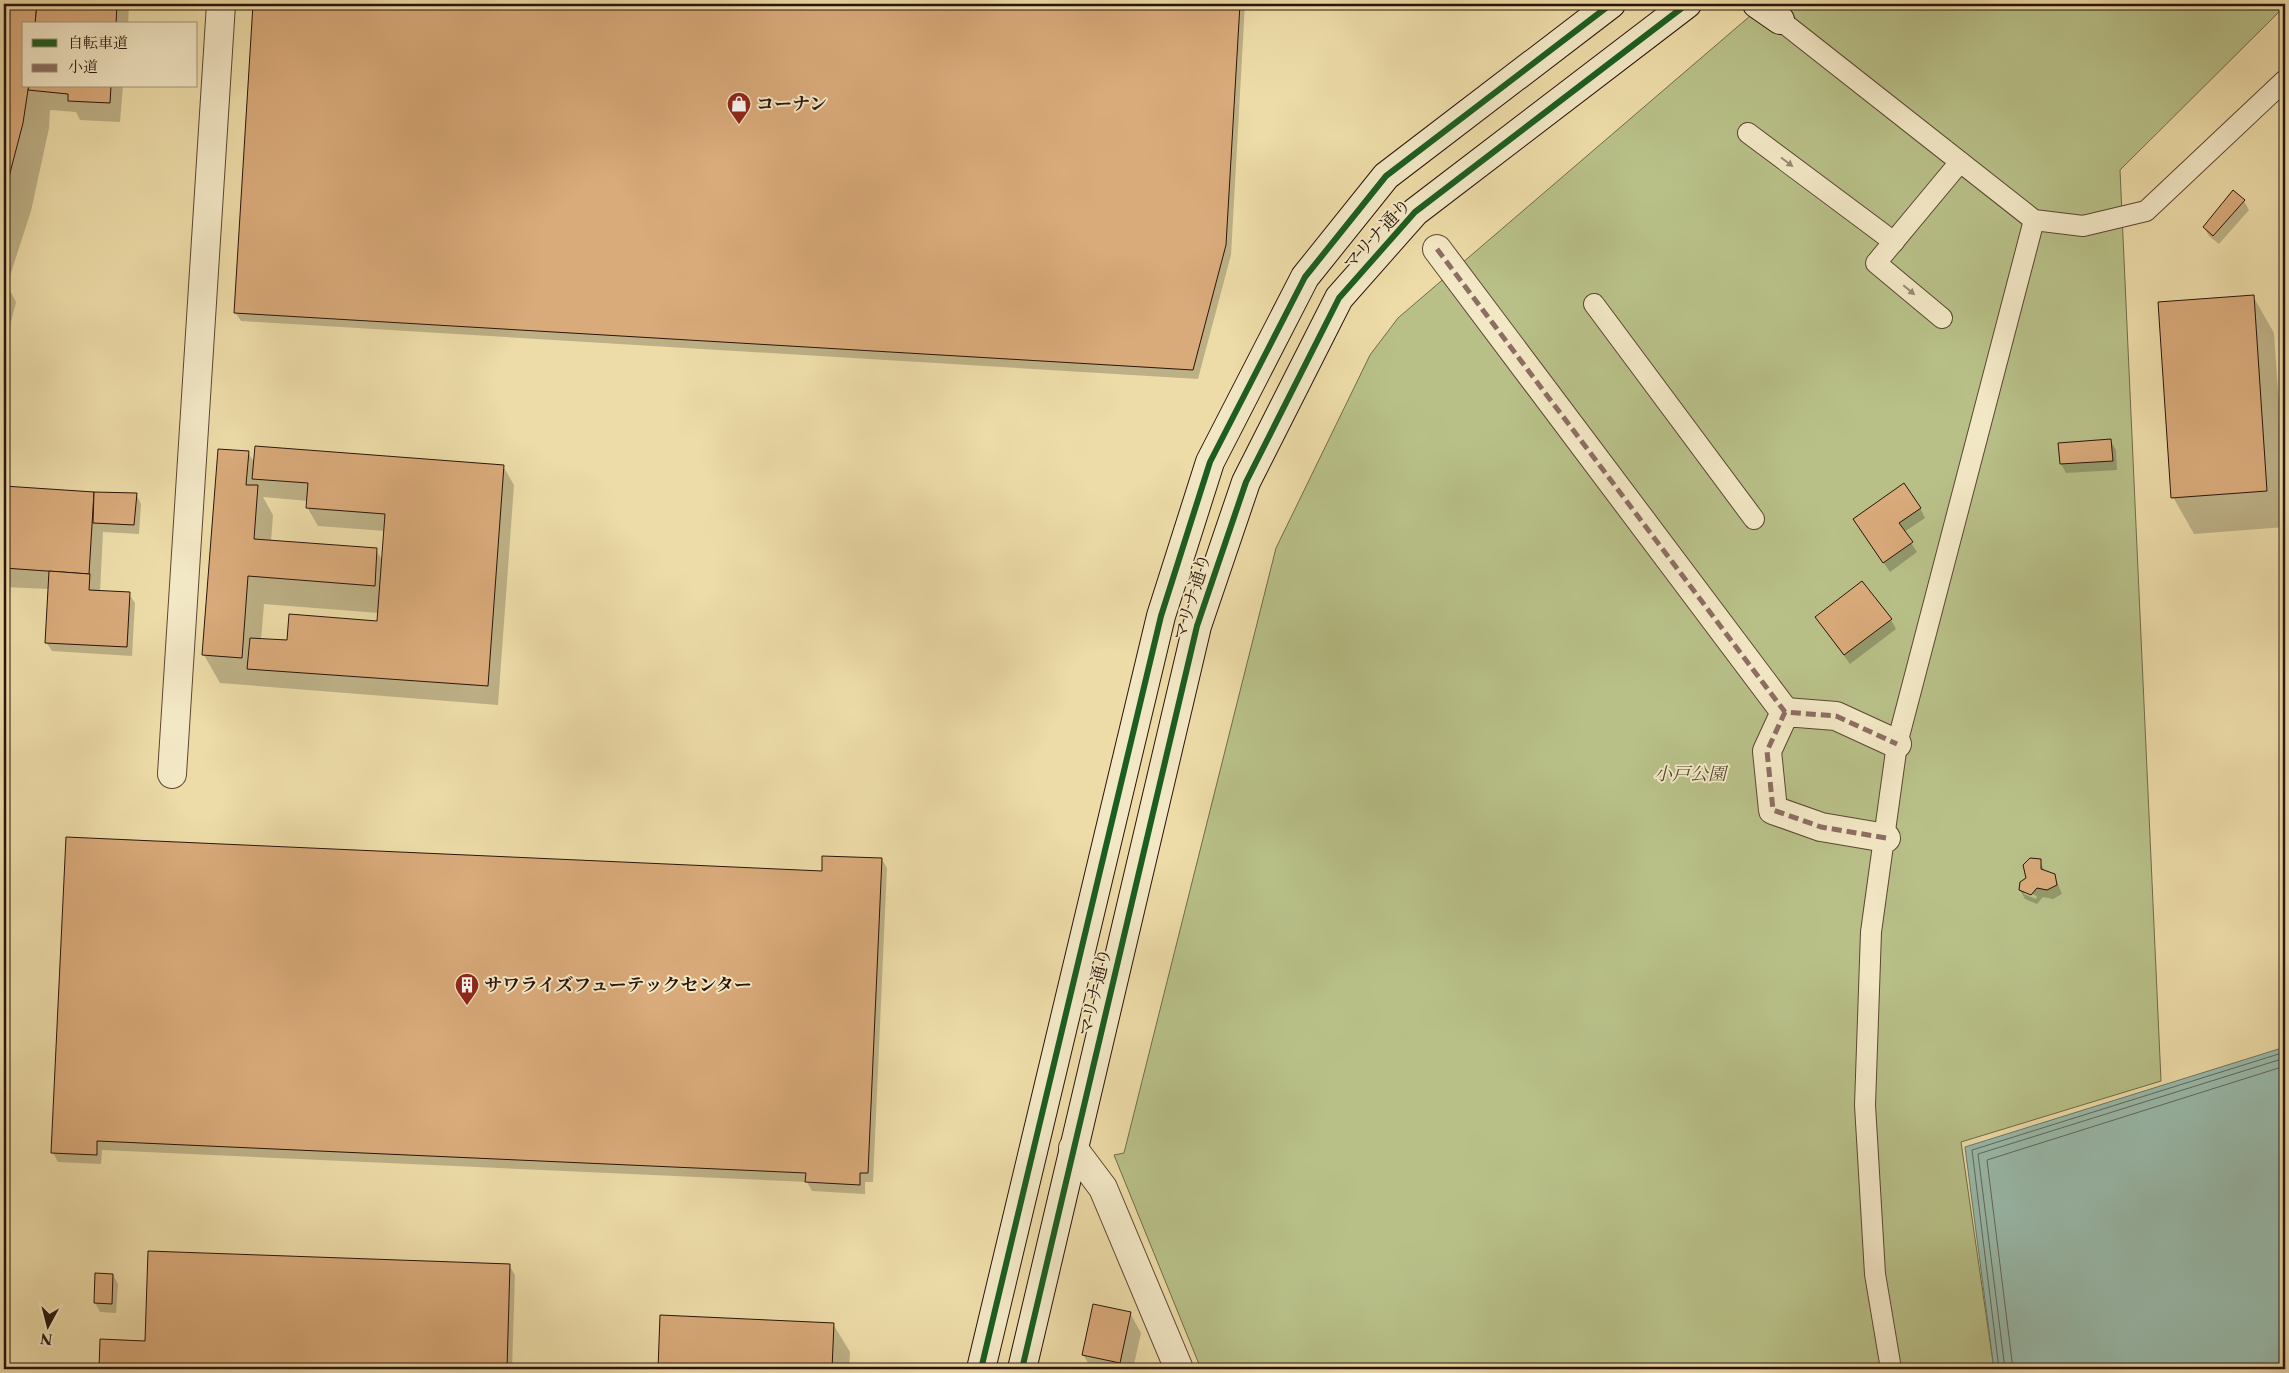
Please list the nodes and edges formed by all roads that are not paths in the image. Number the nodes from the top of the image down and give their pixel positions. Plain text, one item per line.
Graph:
1 (221, 4) edge
2 (1611, 4) edge
3 (1686, 4) edge
4 (1757, 4) edge
5 (1780, 20) joint
6 (2285, 80) edge
7 (1748, 133) dead end
8 (1960, 162) junction
9 (2034, 220) junction
10 (1894, 242) junction
11 (1437, 249) dead end
12 (1594, 304) dead end
13 (1942, 318) dead end
14 (1754, 519) dead end
15 (1784, 712) junction
16 (1897, 744) junction
17 (172, 774) dead end
18 (1886, 838) junction
19 (1073, 1148) junction
20 (981, 1369) edge
21 (1022, 1369) edge
22 (1179, 1369) edge
23 (1890, 1369) edge

1 - 17 street
2 - 20 street, マリナ通り
3 - 19 street, マリナ通り
4 - 5 street
5 - 8 lane
6 - 9 lane
7 -> 10 lane
8 - 9 lane
8 - 10 lane
9 - 16 lane
10 -> 13 lane
11 - 15 street
12 - 14 lane
15 - 16 street
15 - 18 street
16 - 18 lane
18 - 23 lane
19 - 21 street, マリナ通り
19 - 22 street

